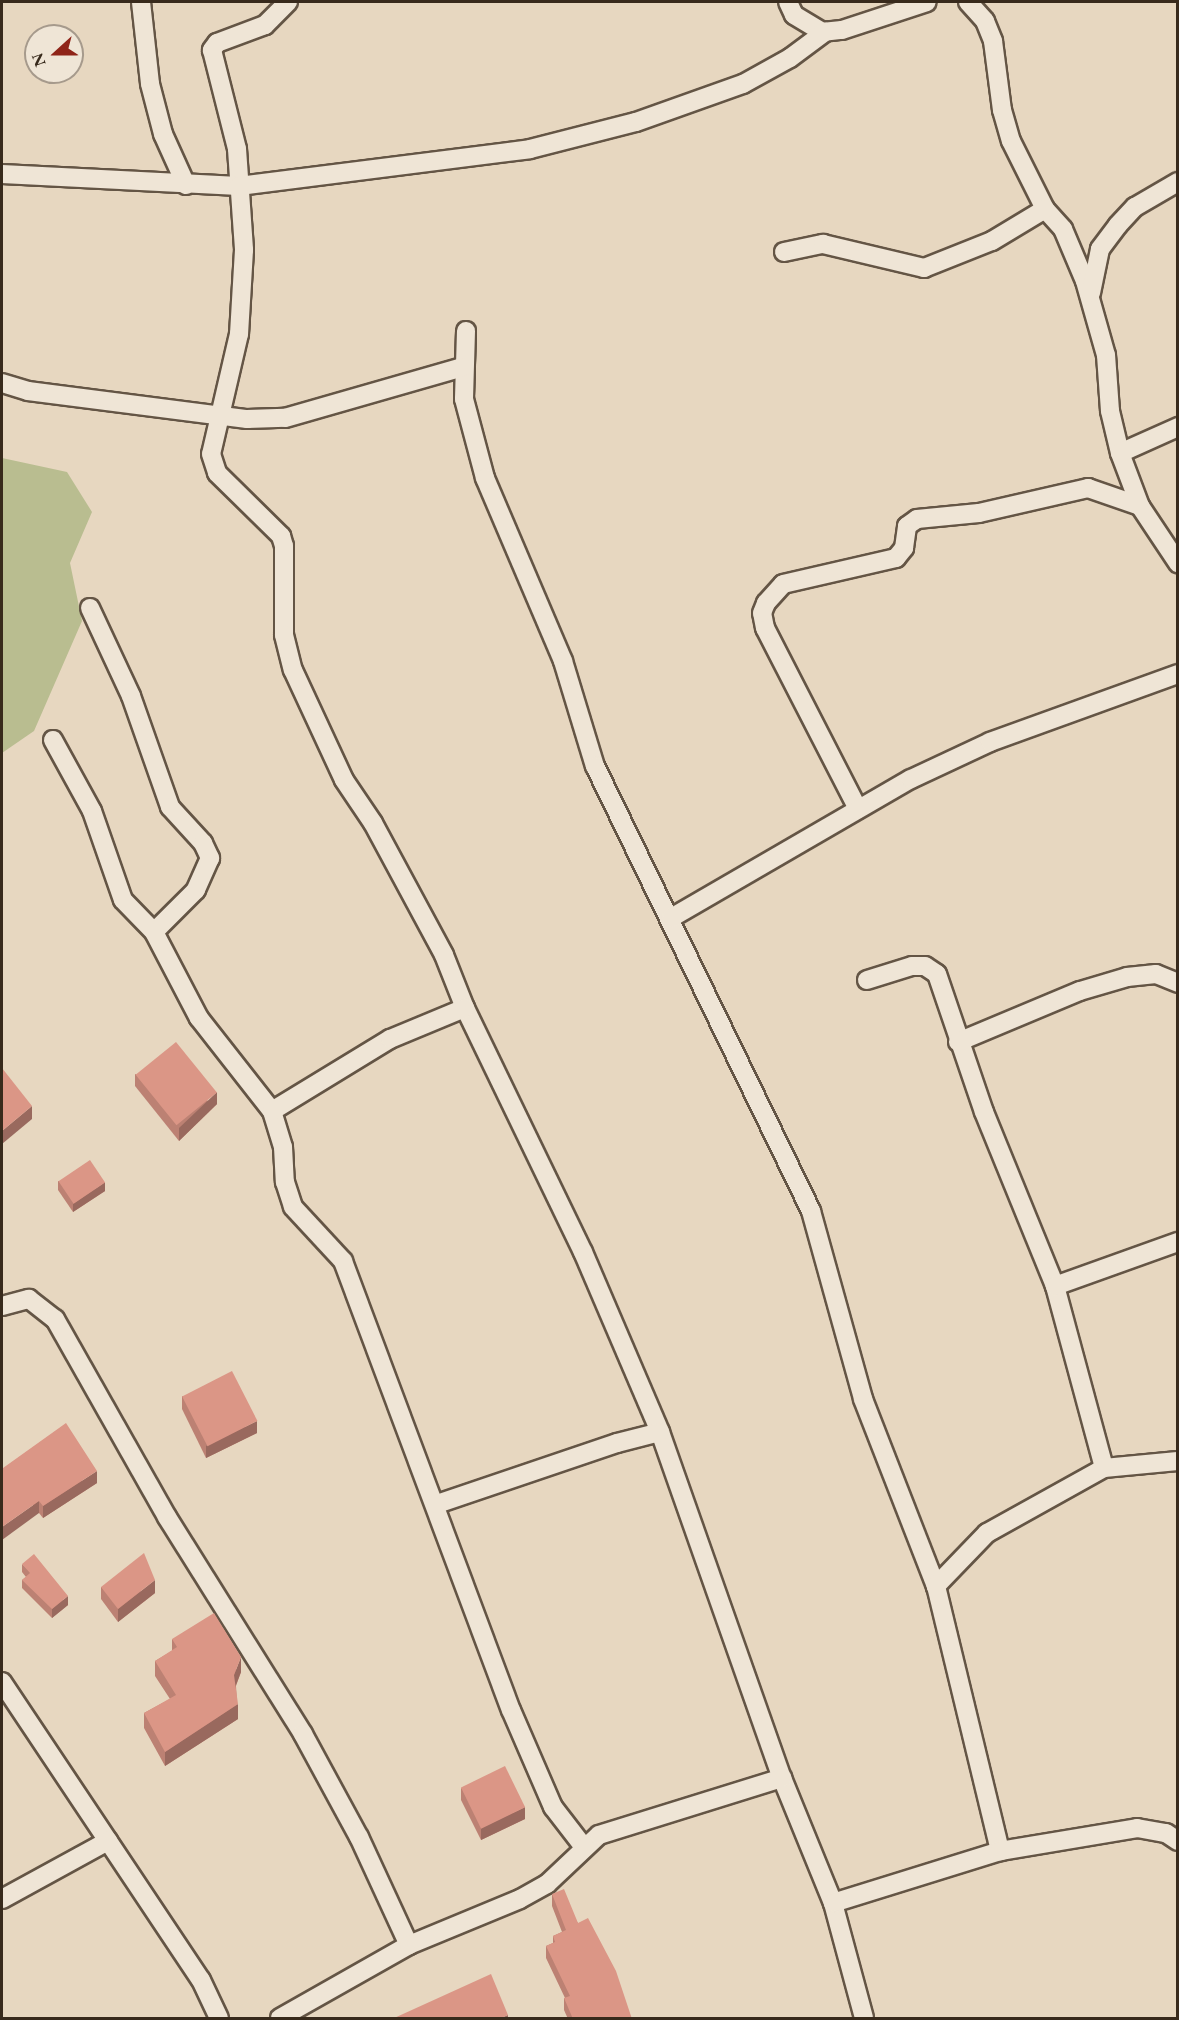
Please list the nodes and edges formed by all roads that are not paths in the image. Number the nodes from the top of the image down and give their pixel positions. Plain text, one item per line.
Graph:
1 (141, 2) edge
2 (288, 2) edge
3 (788, 2) edge
4 (927, 2) edge
5 (968, 2) edge
6 (825, 32) junction
7 (2, 174) edge
8 (1178, 182) edge
9 (186, 185) junction
10 (239, 186) junction
11 (1045, 209) junction
12 (784, 252) dead end
13 (1090, 298) junction
14 (466, 332) dead end
15 (463, 367) junction
16 (2, 383) edge
17 (217, 418) junction
18 (1178, 427) edge
19 (1120, 453) junction
20 (1140, 506) junction
21 (1178, 563) edge
22 (90, 608) dead end
23 (1178, 674) edge
24 (53, 740) dead end
25 (858, 809) junction
26 (671, 918) junction
27 (154, 933) junction
28 (867, 980) dead end
29 (1178, 983) edge
30 (465, 1008) junction
31 (958, 1042) junction
32 (272, 1111) junction
33 (1178, 1242) edge
34 (1054, 1286) junction
35 (2, 1306) edge
36 (660, 1432) junction
37 (1178, 1461) edge
38 (1104, 1468) junction
39 (437, 1504) junction
40 (936, 1586) junction
41 (2, 1682) edge
42 (782, 1778) junction
43 (108, 1841) junction
44 (1178, 1841) edge
45 (583, 1846) junction
46 (1000, 1851) junction
47 (2, 1899) edge
48 (833, 1903) junction
49 (409, 1945) junction
50 (219, 2019) edge
51 (280, 2019) edge
52 (864, 2019) edge

1 - 9 street
2 - 10 street
3 - 6 street
4 - 6 street
5 - 11 street
6 - 10 street
7 - 9 street
8 - 13 street
9 - 10 street
10 - 17 street
11 - 12 street
11 - 13 street
13 - 19 street
14 - 15 street
15 - 17 street
15 - 26 street
16 - 17 street
17 - 30 street
18 - 19 street
19 - 20 street
20 - 21 street
20 - 25 street
22 - 27 street
23 - 25 street
24 - 27 street
25 - 26 street
26 - 40 street
27 - 32 street
28 - 31 street
29 - 31 street
30 - 32 street
30 - 36 street
31 - 34 street
32 - 39 street
33 - 34 street
34 - 38 street
35 - 49 street
36 - 39 street
36 - 42 street
37 - 38 street
38 - 40 street
39 - 45 street
40 - 46 street
41 - 43 street
42 - 45 street
42 - 48 street
43 - 47 street
43 - 50 street
44 - 46 street
45 - 49 street
46 - 48 street
48 - 52 street
49 - 51 street

